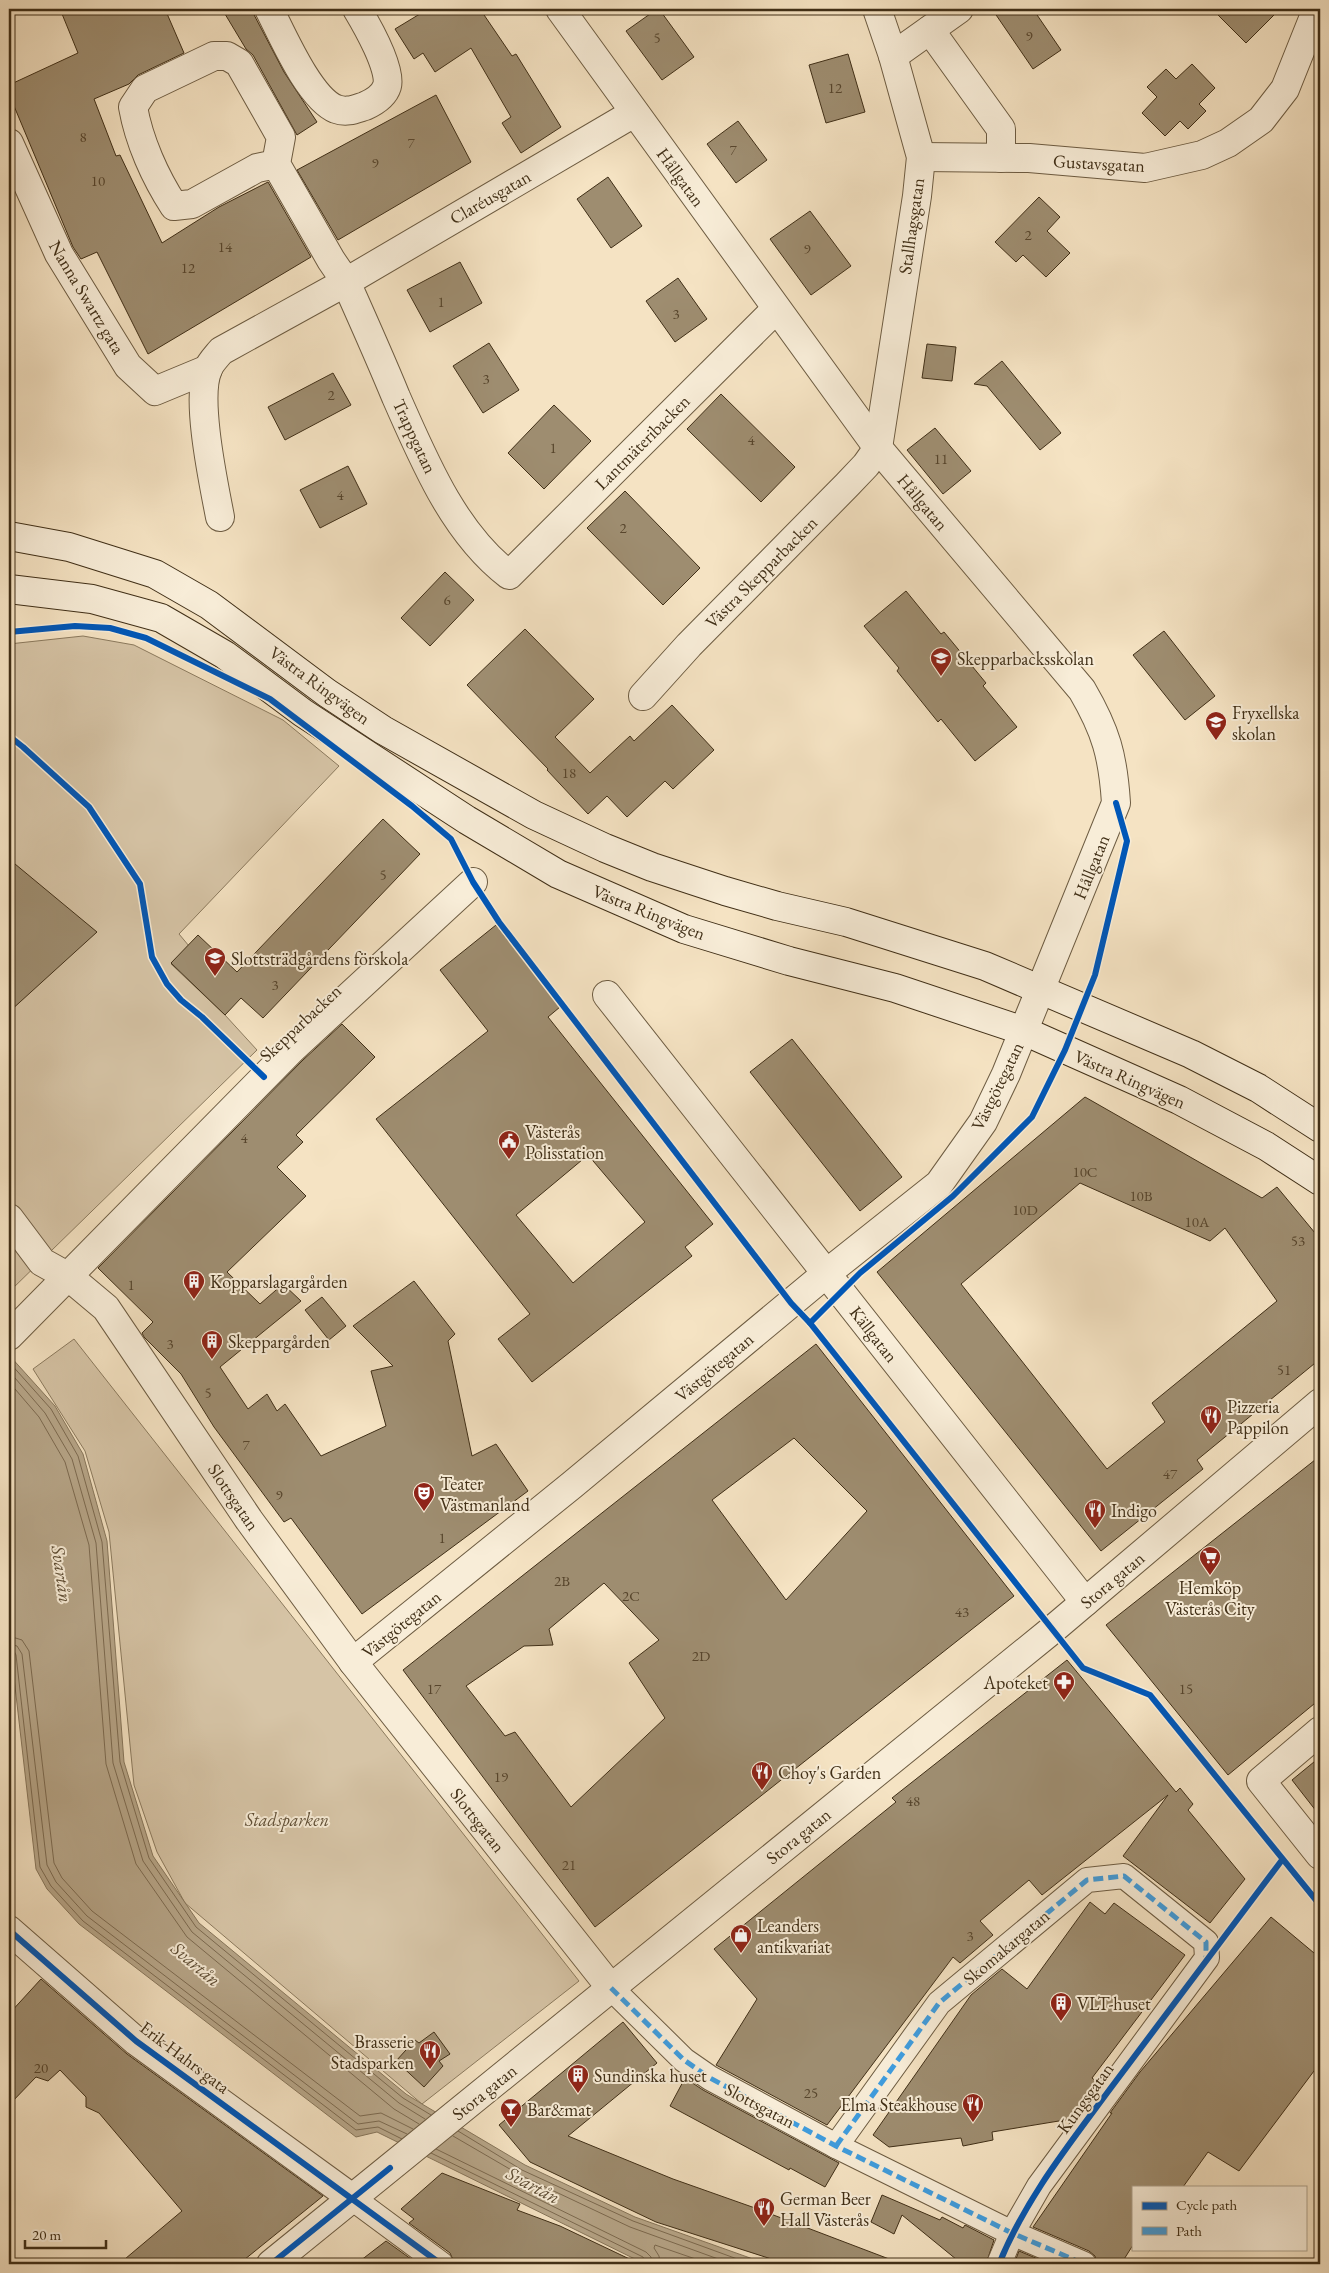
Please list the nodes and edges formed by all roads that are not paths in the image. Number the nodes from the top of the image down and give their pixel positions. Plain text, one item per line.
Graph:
1 (269, 9) edge
2 (357, 9) edge
3 (560, 9) edge
4 (877, 9) edge
5 (959, 9) edge
6 (1317, 9) edge
7 (930, 30) junction
8 (893, 56) junction
9 (634, 113) junction
10 (9, 143) edge
11 (921, 157) junction
12 (1002, 158) junction
13 (276, 164) junction
14 (346, 282) junction
15 (776, 309) junction
16 (208, 369) junction
17 (878, 448) junction
18 (220, 517) dead end
19 (9, 536) edge
20 (509, 575) joint
21 (9, 589) edge
22 (643, 696) dead end
23 (473, 882) dead end
24 (1042, 988) junction
25 (607, 995) dead end
26 (1024, 1031) junction
27 (1320, 1128) edge
28 (1293, 1164) junction
29 (1320, 1164) edge
30 (1320, 1181) edge
31 (9, 1218) edge
32 (827, 1273) junction
33 (69, 1277) junction
34 (9, 1336) edge
35 (1320, 1403) edge
36 (1085, 1602) junction
37 (353, 1662) junction
38 (1320, 1731) edge
39 (1315, 1849) edge
40 (9, 1930) edge
41 (1207, 1958) joint
42 (611, 1988) junction
43 (836, 2146) junction
44 (352, 2198) junction
45 (1012, 2232) junction
46 (271, 2264) edge
47 (441, 2264) edge
48 (999, 2264) edge
49 (1084, 2264) edge

1 - 2 street
3 - 9 street, Hållgatan
4 - 8 street, Stallhagsgatan
5 - 7 street
6 - 12 street, Gustavsgatan
7 - 8 street
7 - 12 street
8 - 11 street, Stallhagsgatan
9 - 14 street, Claréusgatan
9 - 15 street, Hållgatan
10 - 16 street, Nanna Swartz gata
11 - 12 street, Gustavsgatan
11 - 17 street, Stallhagsgatan
13 - 13 street
13 - 14 street
14 - 16 street, Claréusgatan
14 - 20 street, Trappgatan
15 - 17 street, Hållgatan
15 - 20 street, Lantmäteribacken
16 - 18 street, Claréusgatan
17 - 22 street, Västra Skepparbacken
17 - 24 street, Hållgatan
19 - 24 street, Västra Ringvägen
21 - 26 street, Västra Ringvägen
23 - 33 street, Skepparbacken
24 - 26 street, Hållgatan
24 - 27 street, Västra Ringvägen
25 - 32 street, Källgatan
26 - 28 street, Västra Ringvägen
26 - 32 street, Västgötegatan
28 - 29 street
28 - 30 street, Västra Ringvägen
31 - 33 street, Slottsgatan
32 - 36 street, Källgatan
32 - 37 street, Västgötegatan
33 - 34 street, Skepparbacken
33 - 37 street, Slottsgatan
35 - 36 street, Stora gatan
36 - 42 street, Stora gatan
37 - 42 street, Slottsgatan
38 - 39 street
40 - 44 street, Erik Hahrs gata
41 - 43 street, Skomakargatan
41 - 45 street, Kungsgatan
42 - 43 street, Slottsgatan
42 - 44 street, Stora gatan
43 - 45 street, Slottsgatan
44 - 46 street, Stora gatan
44 - 47 street
45 - 48 street, Kungsgatan
45 - 49 street, Slottsgatan

